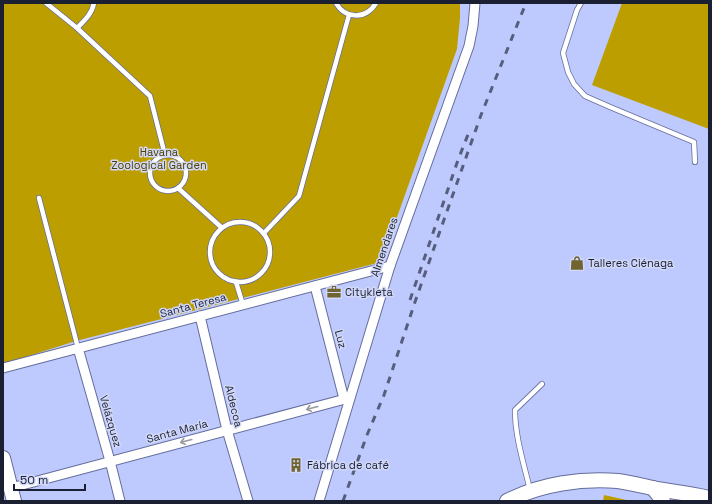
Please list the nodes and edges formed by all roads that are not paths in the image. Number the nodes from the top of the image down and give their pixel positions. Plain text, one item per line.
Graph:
1 (46, 3) edge
2 (94, 3) edge
3 (336, 3) edge
4 (376, 3) edge
5 (475, 3) edge
6 (581, 3) edge
7 (349, 15) junction
8 (77, 28) junction
9 (165, 155) junction
10 (695, 162) dead end
11 (178, 188) junction
12 (39, 198) dead end
13 (221, 228) junction
14 (264, 233) junction
15 (390, 266) junction
16 (236, 282) junction
17 (315, 286) junction
18 (243, 305) junction
19 (200, 316) junction
20 (78, 348) junction
21 (3, 368) edge
22 (542, 384) dead end
23 (347, 398) junction
24 (227, 430) junction
25 (3, 458) edge
26 (110, 462) junction
27 (653, 488) junction
28 (531, 491) junction
29 (12, 494) edge
30 (705, 496) edge
31 (120, 501) edge
32 (248, 501) edge
33 (319, 501) edge
34 (507, 501) edge
35 (663, 501) edge

1 - 8 lane
2 - 8 lane
3 - 7 lane
4 - 7 lane
5 - 15 street, Almendares
6 - 10 lane
7 - 14 lane
8 - 9 lane
9 - 11 lane
9 - 11 lane
11 - 13 lane
12 - 20 lane
13 - 14 lane
13 - 16 lane
14 - 16 lane
15 - 17 street, Santa Teresa
15 - 23 street, Almendares
16 - 18 lane
17 - 18 street, Santa Teresa
17 - 23 street, Luz
18 - 19 street, Santa Teresa
19 - 20 street, Santa Teresa
19 - 24 street, Aldecoa
20 - 21 street, Santa Teresa
20 - 26 street, Velázquez
22 - 28 lane
23 -> 24 street, Santa María
23 - 33 street, Almendares
24 -> 26 street, Santa María
24 - 32 street, Aldecoa
25 - 29 main road
26 - 29 street, Santa María
26 - 31 street, Velázquez
27 - 28 main road
27 - 30 main road
27 - 35 main road
28 - 34 main road

